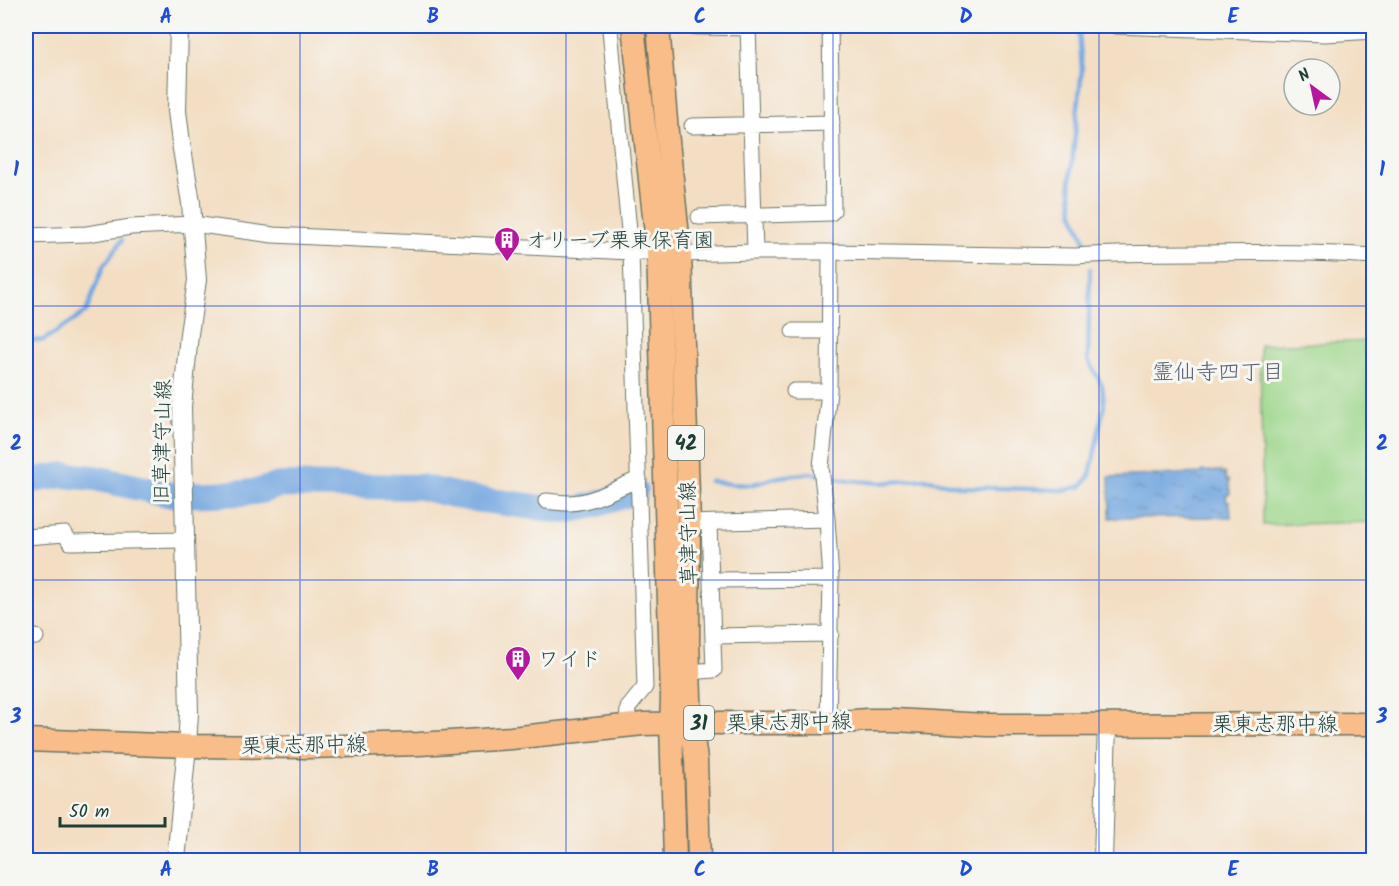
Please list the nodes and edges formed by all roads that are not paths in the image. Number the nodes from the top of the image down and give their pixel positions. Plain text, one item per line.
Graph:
1 (180, 26) edge
2 (608, 26) edge
3 (633, 26) edge
4 (658, 26) edge
5 (663, 26) edge
6 (830, 26) edge
7 (1116, 26) edge
8 (748, 27) edge
9 (1374, 31) edge
10 (832, 123) junction
11 (752, 124) junction
12 (692, 126) dead end
13 (754, 215) junction
14 (699, 216) dead end
15 (193, 224) junction
16 (26, 236) edge
17 (631, 252) junction
18 (755, 252) junction
19 (830, 252) junction
20 (669, 253) junction
21 (1374, 255) edge
22 (830, 331) junction
23 (793, 332) dead end
24 (794, 391) dead end
25 (829, 391) junction
26 (639, 479) junction
27 (546, 501) dead end
28 (827, 519) junction
29 (699, 523) junction
30 (26, 537) edge
31 (184, 540) junction
32 (831, 579) junction
33 (711, 580) junction
34 (831, 634) junction
35 (714, 636) junction
36 (689, 672) junction
37 (681, 723) junction
38 (828, 723) junction
39 (1107, 724) junction
40 (1374, 724) edge
41 (627, 726) junction
42 (26, 740) edge
43 (187, 746) junction
44 (176, 861) edge
45 (675, 861) edge
46 (699, 861) edge
47 (1104, 861) edge

1 - 15 street, 旧草津守山線
2 - 17 street
3 - 20 main road, 草津守山線 / 42
4 - 20 main road, 草津守山線 / 42
5 - 8 street
6 - 10 street
7 - 9 street
8 - 11 street
10 - 11 street
10 - 13 street
11 - 12 street
11 - 13 street
13 - 14 street
13 - 18 street
15 - 16 street
15 - 17 street
15 - 31 street, 旧草津守山線
17 - 20 street
17 - 26 street
18 - 19 street
18 - 20 street
19 - 21 street
19 - 22 street
20 - 29 main road, 草津守山線 / 42
20 - 37 main road, 草津守山線 / 42
22 - 23 street
22 - 25 street
24 - 25 street
25 - 28 street
26 - 27 street
26 - 41 street
28 - 29 street
28 - 32 street
29 - 33 street
29 - 36 main road, 草津守山線 / 42
30 - 31 street
31 - 43 street, 旧草津守山線
32 - 33 street
32 - 34 street
33 - 35 street
34 - 35 street
34 - 38 street
35 - 36 street
36 - 37 main road, 草津守山線 / 42
37 - 38 main road, 栗東志那中線 / 31
37 - 41 main road, 栗東志那中線 / 31
37 - 45 main road, 草津守山線 / 42
37 - 46 main road, 草津守山線 / 42
38 - 39 main road, 栗東志那中線 / 31
39 - 40 main road, 栗東志那中線 / 31
39 - 47 street
41 - 43 main road, 栗東志那中線 / 31
42 - 43 main road, 栗東志那中線 / 31
43 - 44 street, 旧草津守山線

